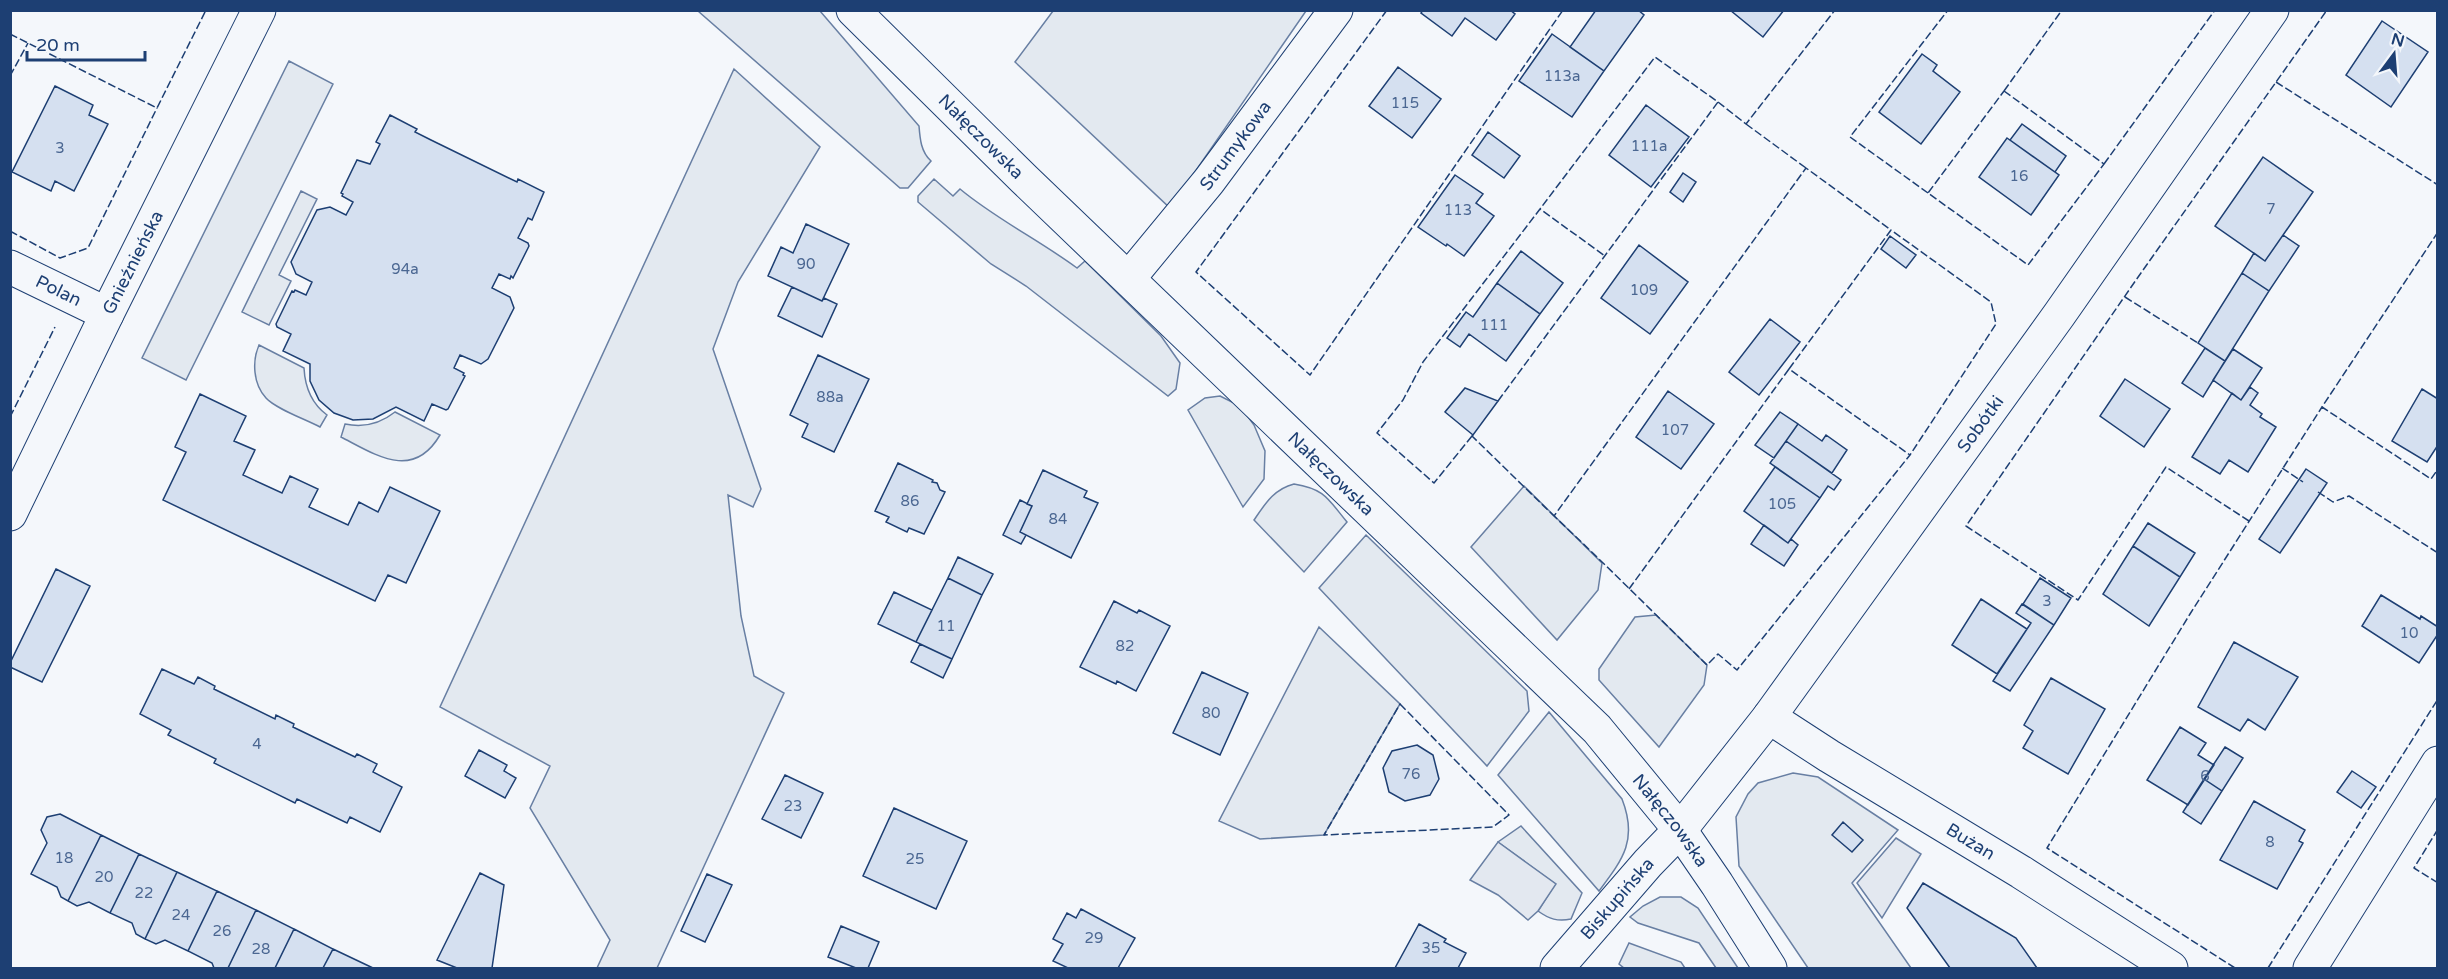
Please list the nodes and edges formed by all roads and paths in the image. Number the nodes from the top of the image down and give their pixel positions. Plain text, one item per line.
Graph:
1 (259, 10) edge
2 (854, 10) edge
3 (1336, 10) edge
4 (2272, 10) edge
5 (10, 267) edge
6 (1129, 278) junction
7 (106, 314) junction
8 (10, 514) edge
9 (1769, 717) junction
10 (2438, 763) edge
11 (1680, 830) junction
12 (1557, 969) edge
13 (1770, 969) edge
14 (2170, 969) edge
15 (2310, 969) edge

1 - 7 street, Gnieźnieńska
2 - 6 street, Nałęczowska
3 - 6 street, Strumykowa
4 - 9 street, Sobótki
5 - 7 street, Polan
6 - 11 street, Nałęczowska
7 - 8 street, Gnieźnieńska
9 - 11 street, Sobótki
9 - 14 street, Bużan
10 - 15 street
11 - 12 street, Biskupińska
11 - 13 street, Nałęczowska

